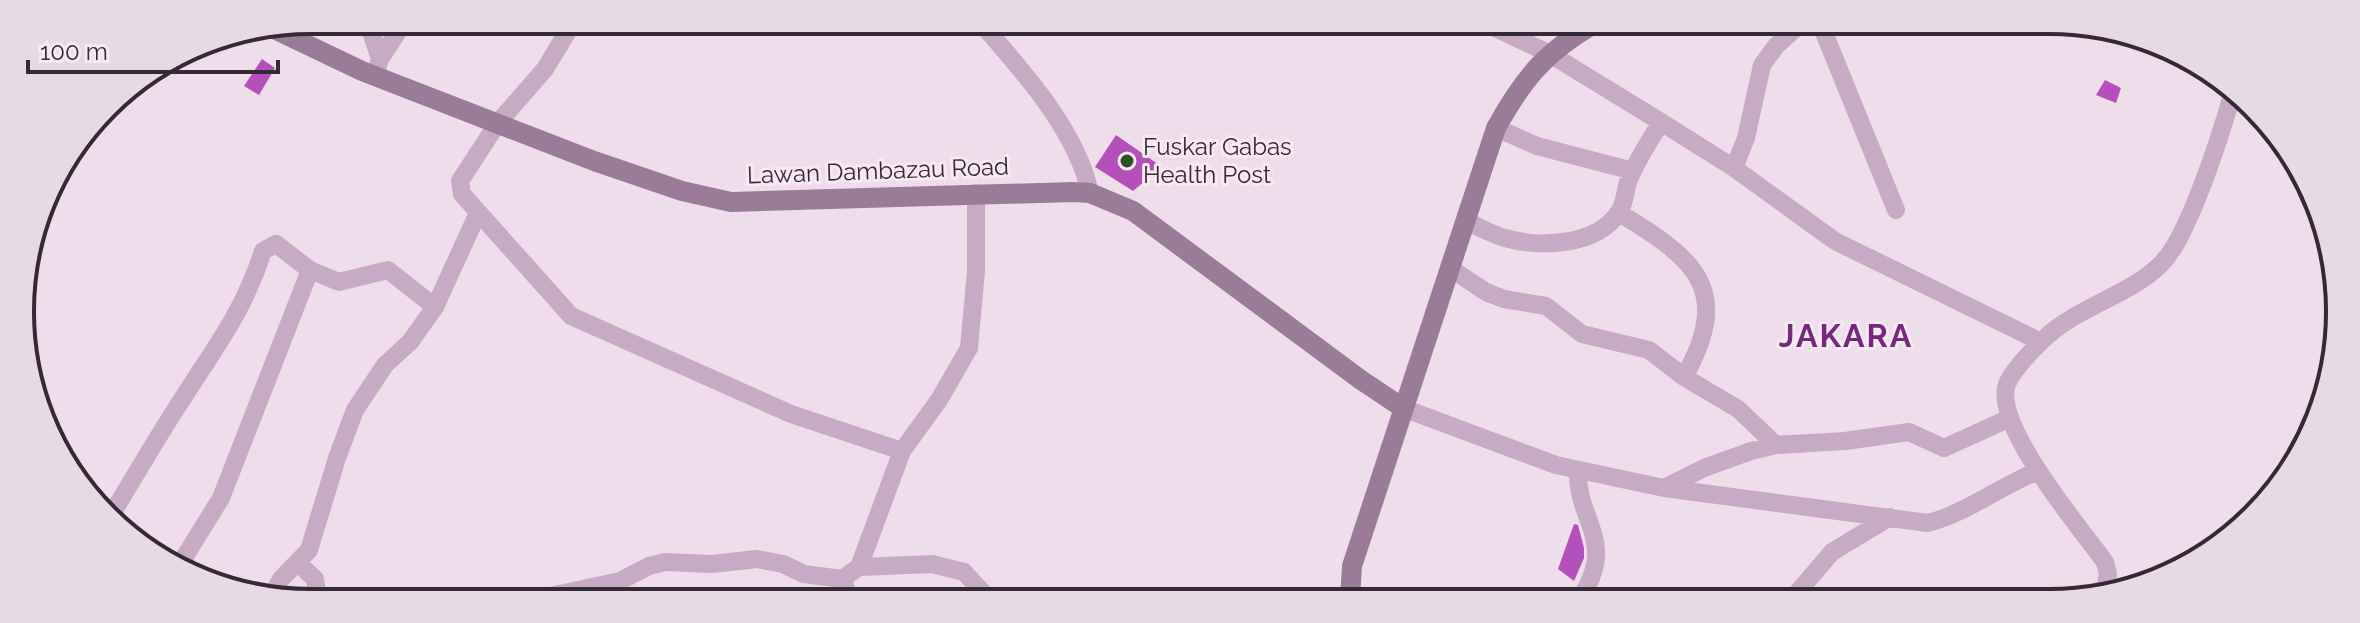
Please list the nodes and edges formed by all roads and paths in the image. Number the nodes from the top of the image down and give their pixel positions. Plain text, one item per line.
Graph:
1 (1509, 34) edge
2 (1579, 34) edge
3 (1789, 34) edge
4 (1825, 34) edge
5 (291, 35) edge
6 (370, 35) edge
7 (397, 35) edge
8 (566, 35) edge
9 (991, 35) edge
10 (1550, 54) junction
11 (377, 68) junction
12 (2230, 102) edge
13 (1661, 122) junction
14 (497, 124) junction
15 (1496, 128) junction
16 (1734, 168) junction
17 (1633, 171) junction
18 (976, 193) junction
19 (1090, 193) junction
20 (1896, 210) dead end
21 (478, 213) junction
22 (1619, 213) junction
23 (1465, 221) junction
24 (1450, 268) junction
25 (310, 270) junction
26 (435, 307) junction
27 (2041, 342) junction
28 (1684, 377) junction
29 (1403, 408) junction
30 (2010, 418) junction
31 (1776, 445) junction
32 (902, 451) junction
33 (1578, 470) junction
34 (2038, 471) junction
35 (1664, 488) junction
36 (115, 508) edge
37 (1890, 517) junction
38 (184, 558) edge
39 (299, 564) junction
40 (859, 567) junction
41 (842, 579) junction
42 (2106, 583) edge
43 (276, 587) edge
44 (317, 589) edge
45 (583, 589) edge
46 (846, 589) edge
47 (980, 589) edge
48 (1351, 589) edge
49 (1585, 589) edge
50 (1800, 589) edge

1 - 10 street
2 - 10 main road
3 - 16 street
4 - 20 street
5 - 11 main road, Lawan Dambazau Road
6 - 11 street
7 - 11 street
8 - 14 street
9 - 19 street
10 - 13 street
10 - 15 main road
11 - 14 main road, Lawan Dambazau Road
12 - 27 street
13 - 16 street
13 - 17 street
14 - 18 main road, Lawan Dambazau Road
14 - 21 street
15 - 17 street
15 - 23 main road
16 - 27 street
17 - 22 street
18 - 19 main road, Lawan Dambazau Road
18 - 32 street
19 - 29 main road, Lawan Dambazau Road
21 - 26 street
21 - 32 street
22 - 23 street
22 - 28 street
23 - 24 main road
24 - 28 street
24 - 29 main road
25 - 26 street
25 - 36 street
25 - 38 street
26 - 39 street
27 - 30 street
28 - 31 street
29 - 33 street
29 - 48 main road
30 - 31 street
30 - 34 street
31 - 35 street
32 - 40 street
33 - 35 street
33 - 49 street
34 - 37 street
34 - 42 street
35 - 37 street
37 - 50 street
39 - 43 street
39 - 44 street
40 - 41 street
40 - 47 street
41 - 45 street
41 - 46 street

